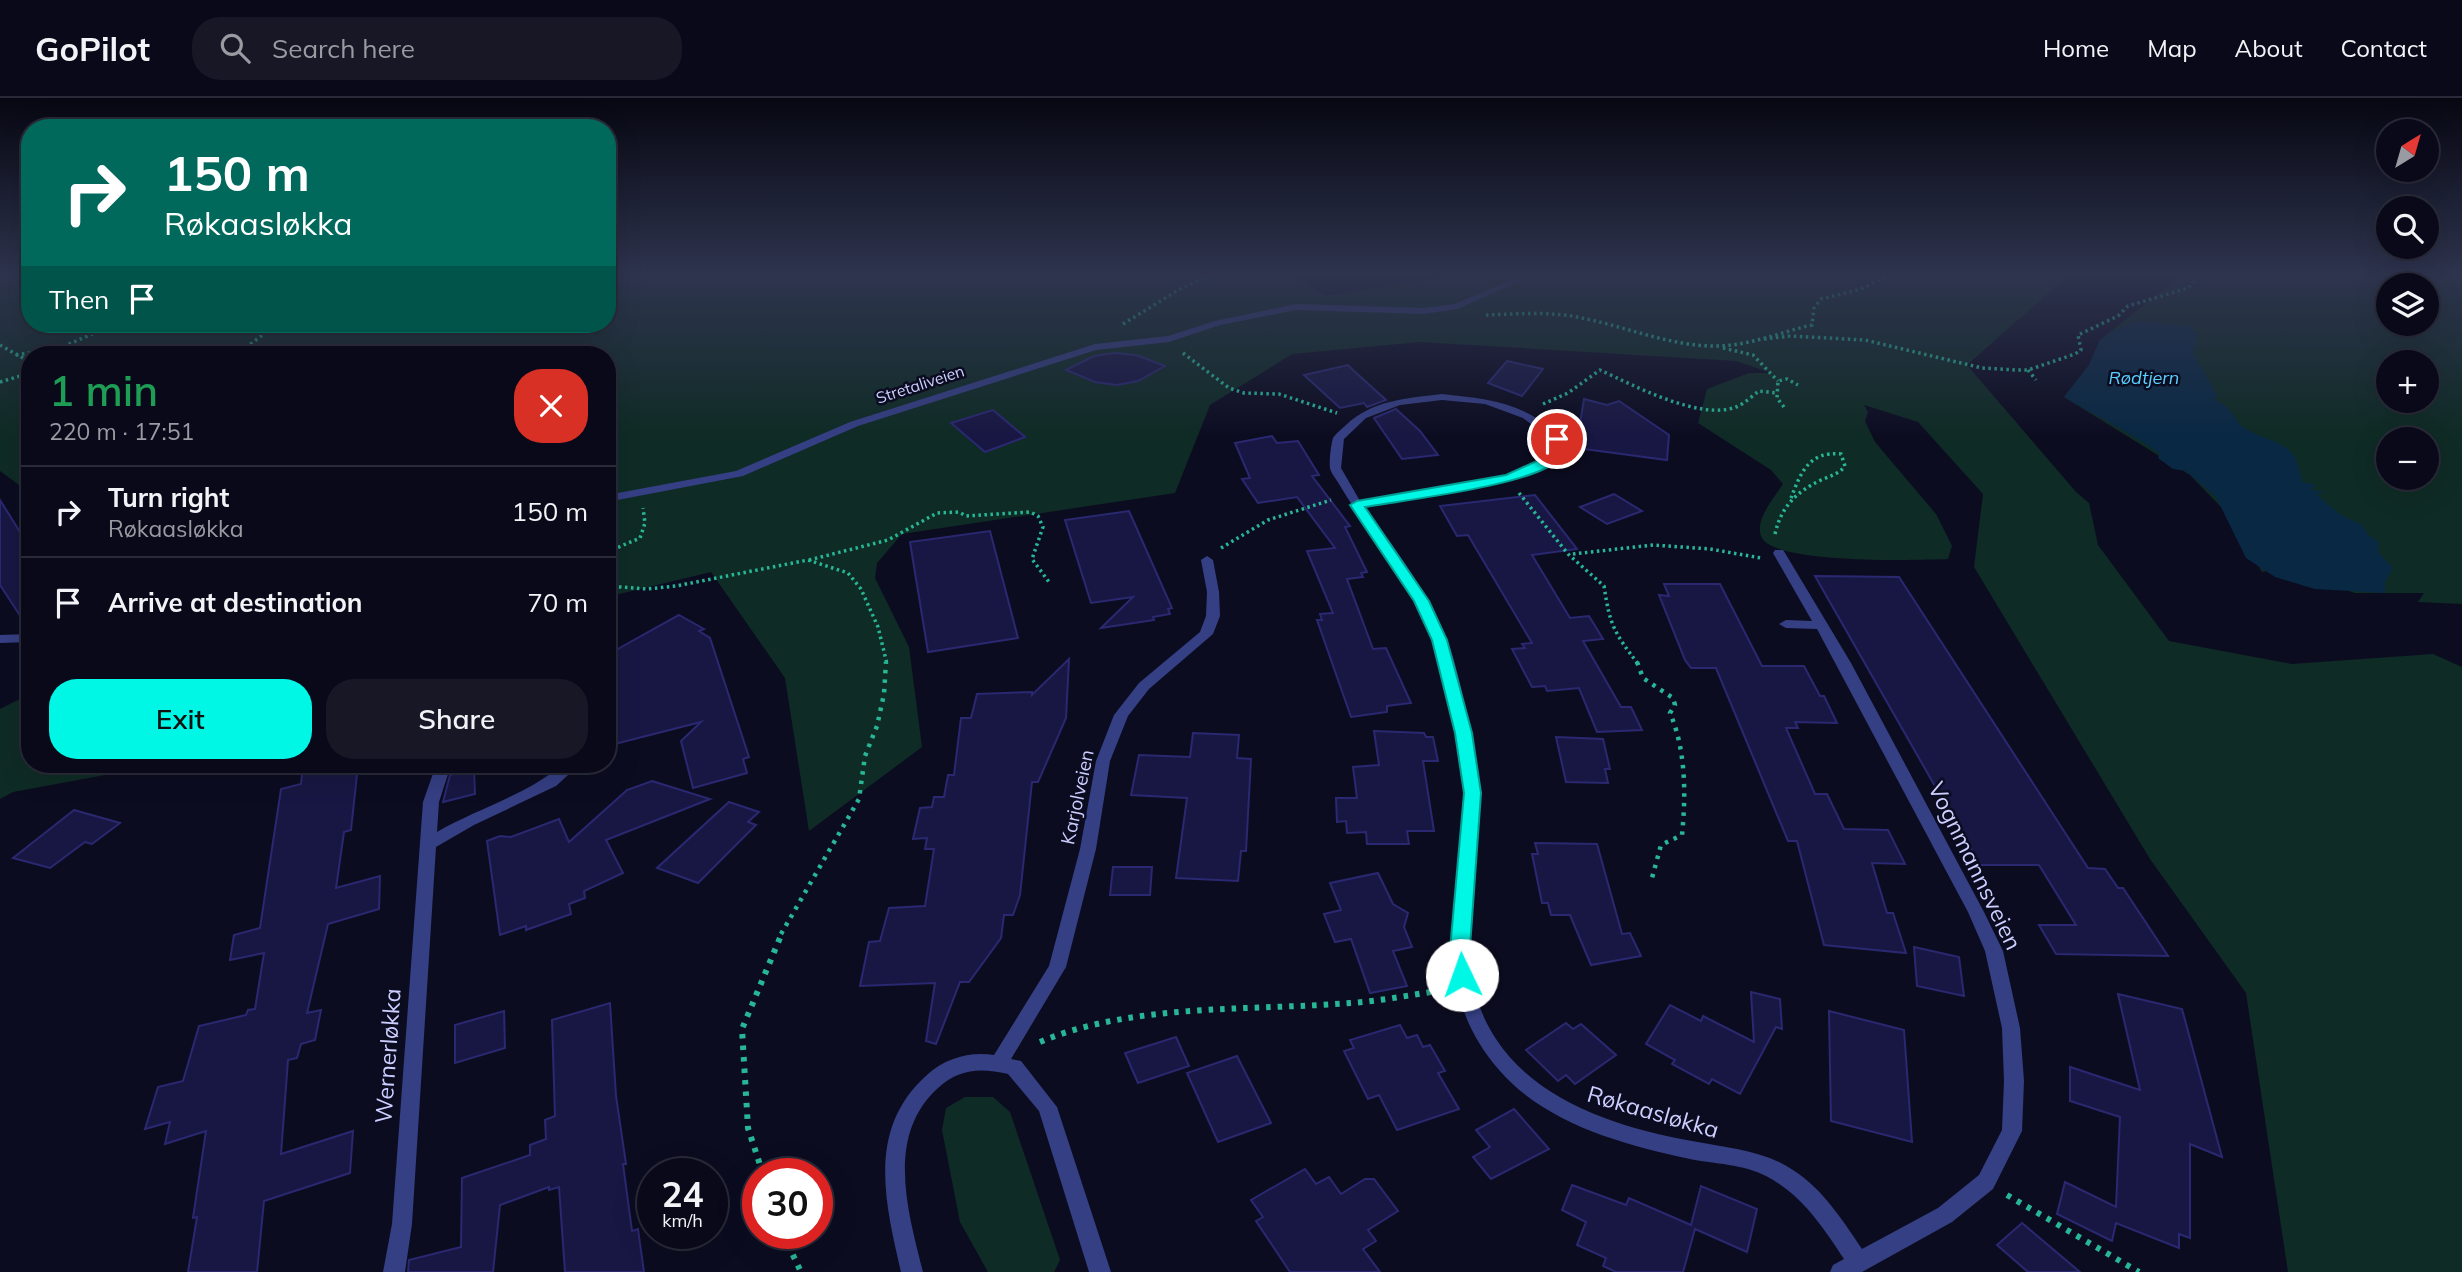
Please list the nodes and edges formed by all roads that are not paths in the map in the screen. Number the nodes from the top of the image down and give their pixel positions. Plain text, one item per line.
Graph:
1 (1206, 328) edge
2 (616, 498) edge
3 (1353, 500) junction
4 (1782, 558) road end
5 (1206, 559) road end
6 (1786, 624) dead end
7 (1821, 625) junction
8 (21, 638) edge
9 (0, 639) edge
10 (440, 773) edge
11 (562, 773) edge
12 (428, 844) junction
13 (1006, 1066) junction
14 (1858, 1261) junction
15 (394, 1272) edge
16 (912, 1272) edge
17 (1100, 1272) edge
18 (1841, 1272) edge

1 - 2 street, Stretaliveien
3 - 3 street, Røkaasløkka
3 - 14 street, Røkaasløkka
4 - 7 street, Vognmannsveien
5 - 13 street, Karjolveien
6 - 7 street
7 - 14 street, Vognmannsveien
8 - 9 street
10 - 12 street, Wernerløkka
11 - 12 street
12 - 15 street, Wernerløkka
13 - 16 street
13 - 17 street
14 - 18 street, Vognmannsveien

